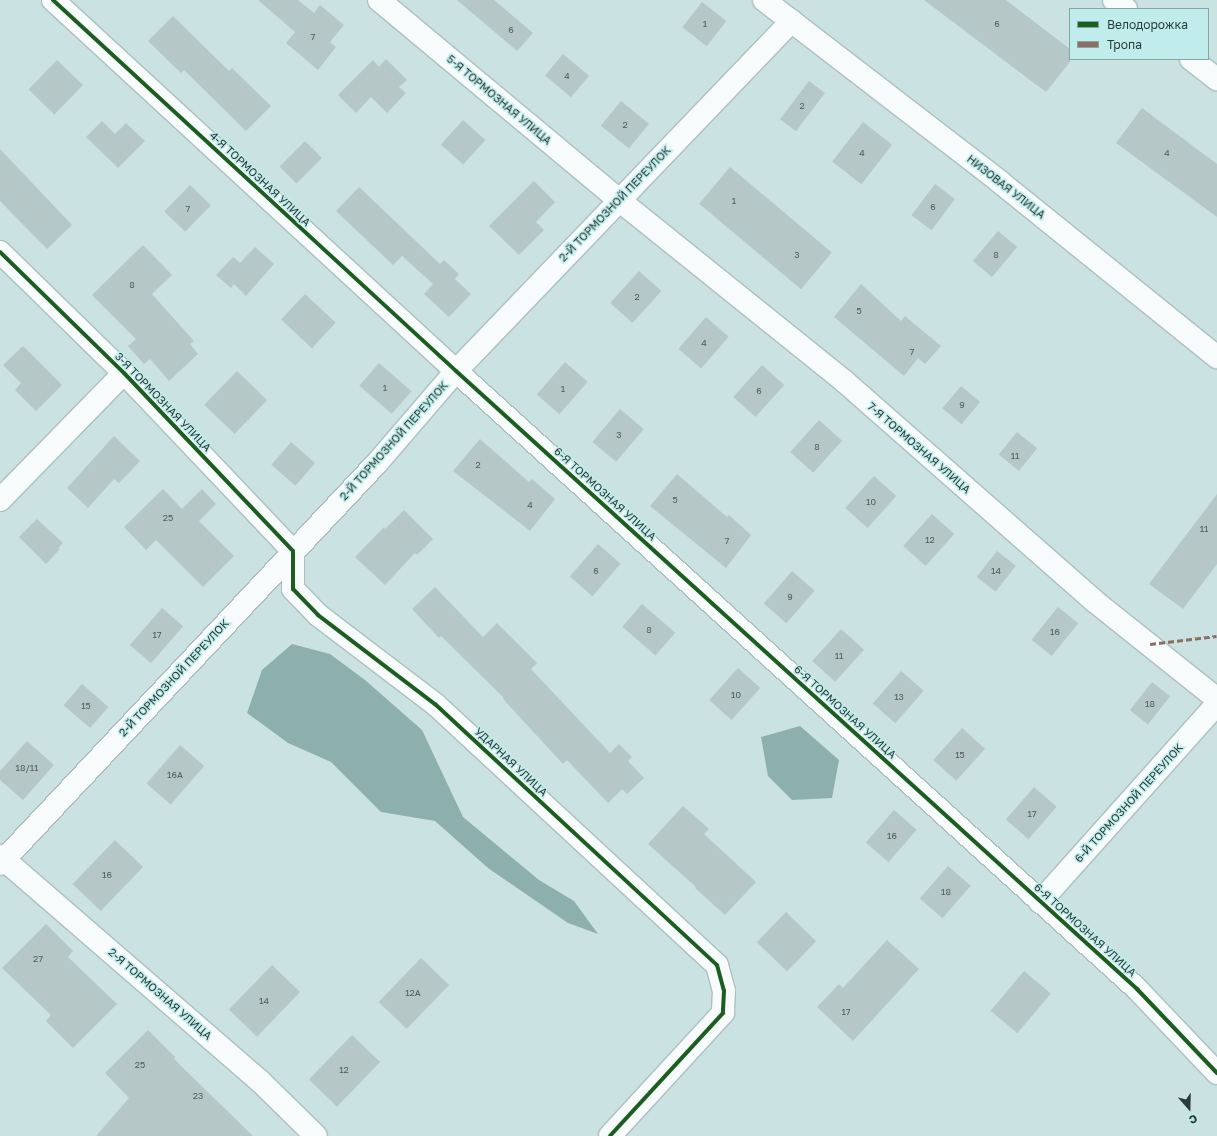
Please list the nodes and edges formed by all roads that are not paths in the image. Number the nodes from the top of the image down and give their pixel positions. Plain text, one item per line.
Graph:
1 (53, 0) edge
2 (379, 0) edge
3 (764, 0) edge
4 (1114, 0) edge
5 (1125, 8) edge
6 (792, 21) junction
7 (1192, 60) edge
8 (1217, 79) edge
9 (619, 200) junction
10 (0, 252) edge
11 (1217, 357) edge
12 (456, 371) junction
13 (124, 373) junction
14 (0, 500) edge
15 (293, 551) junction
16 (1217, 699) edge
17 (1217, 704) edge
18 (1, 860) edge
19 (1040, 902) junction
20 (1217, 1073) edge
21 (316, 1136) edge
22 (610, 1136) edge

1 - 12 street, 4-Я ТОРМОЗНАЯ УЛИЦА
2 - 9 street, 5-Я ТОРМОЗНАЯ УЛИЦА
3 - 6 street, НИЗОВАЯ УЛИЦА
4 - 5 street
6 - 9 street, 2-Й ТОРМОЗНОЙ ПЕРЕУЛОК
6 - 11 street, НИЗОВАЯ УЛИЦА
7 - 8 street
9 - 12 street, 2-Й ТОРМОЗНОЙ ПЕРЕУЛОК
9 - 16 street, 7-Я ТОРМОЗНАЯ УЛИЦА
10 - 13 street, 3-Я ТОРМОЗНАЯ УЛИЦА
12 - 15 street, 2-Й ТОРМОЗНОЙ ПЕРЕУЛОК
12 - 19 street, 6-Я ТОРМОЗНАЯ УЛИЦА
13 - 14 street
13 - 15 street, 3-Я ТОРМОЗНАЯ УЛИЦА
15 - 18 street, 2-Й ТОРМОЗНОЙ ПЕРЕУЛОК
15 - 22 street, УДАРНАЯ УЛИЦА
17 - 19 street, 6-Й ТОРМОЗНОЙ ПЕРЕУЛОК
18 - 21 street, 2-Я ТОРМОЗНАЯ УЛИЦА
19 - 20 street, 6-Я ТОРМОЗНАЯ УЛИЦА

